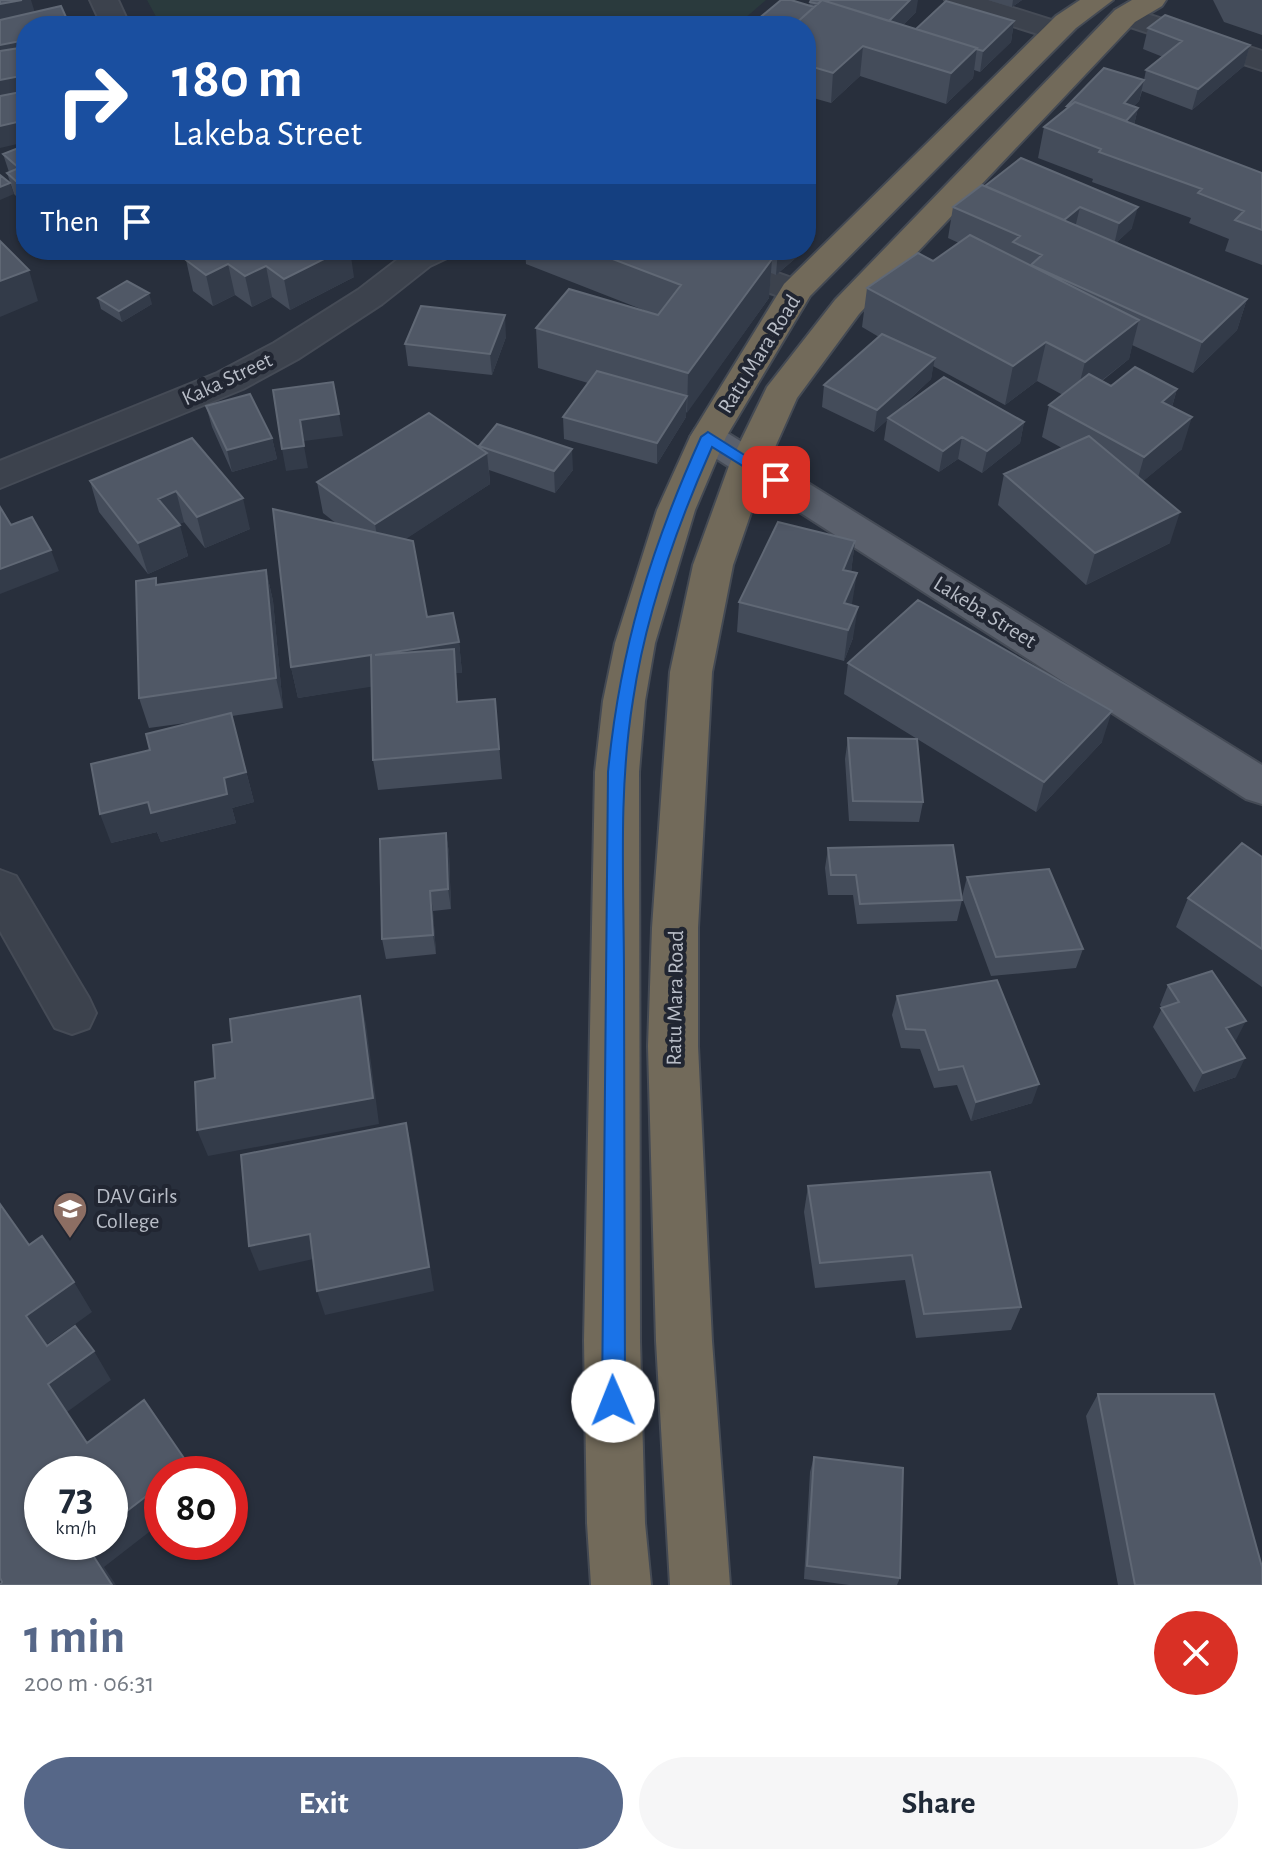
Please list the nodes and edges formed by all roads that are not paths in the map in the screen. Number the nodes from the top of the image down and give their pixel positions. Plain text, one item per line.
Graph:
1 (959, 0) edge
2 (1125, 5) edge
3 (1057, 31) junction
4 (1262, 61) edge
5 (417, 260) edge
6 (711, 260) edge
7 (796, 291) junction
8 (847, 307) junction
9 (708, 437) junction
10 (749, 463) junction
11 (0, 475) edge
12 (1262, 787) edge
13 (0, 889) edge
14 (72, 1013) dead end
15 (621, 1585) edge
16 (700, 1585) edge

1 - 3 street
2 - 3 highway, Ratu Mara Road
2 - 4 street
2 - 8 highway, Ratu Mara Road
3 - 7 highway, Ratu Mara Road
5 - 11 street, Kaka Street
6 - 7 street
7 - 8 highway
7 - 9 highway, Ratu Mara Road
8 - 10 highway, Ratu Mara Road
9 - 10 main road, Lakeba Street
9 - 15 highway, Ratu Mara Road
10 - 12 main road, Lakeba Street
10 - 16 highway, Ratu Mara Road
13 - 14 street

